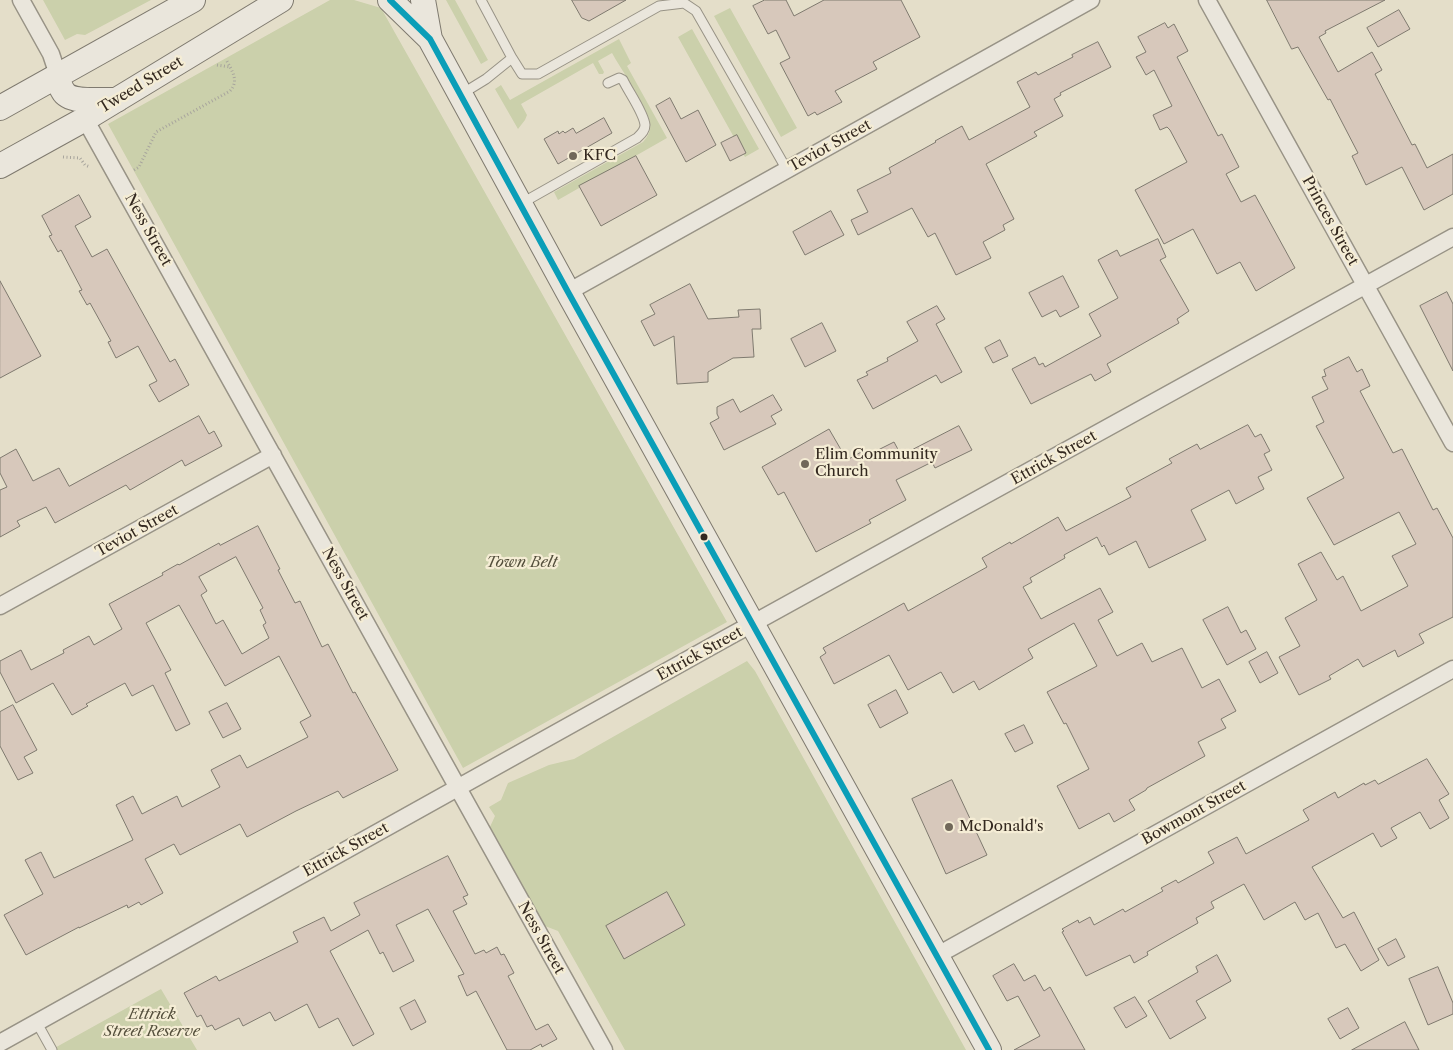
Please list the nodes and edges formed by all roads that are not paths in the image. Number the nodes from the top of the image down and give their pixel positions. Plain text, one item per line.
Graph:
1 (21, 0) edge
2 (193, 0) edge
3 (281, 0) edge
4 (390, 0) edge
5 (423, 0) edge
6 (481, 0) edge
7 (1092, 0) edge
8 (1207, 0) edge
9 (430, 39) junction
10 (512, 58) junction
11 (58, 76) junction
12 (608, 83) dead end
13 (460, 95) junction
14 (117, 100) junction
15 (0, 108) edge
16 (86, 119) junction
17 (0, 166) edge
18 (787, 170) junction
19 (520, 204) junction
20 (1453, 237) edge
21 (1366, 286) junction
22 (568, 292) junction
23 (1453, 443) edge
24 (274, 455) junction
25 (0, 606) edge
26 (752, 625) junction
27 (1453, 669) edge
28 (458, 788) junction
29 (936, 956) junction
30 (37, 1023) junction
31 (0, 1043) edge
32 (52, 1050) edge
33 (604, 1050) edge
34 (989, 1050) edge

1 - 11 street
2 - 11 main road
3 - 14 main road, Tweed Street
4 - 9 main road
5 - 9 main road
6 - 10 lane
7 - 18 street, Teviot Street
8 - 21 street, Princes Street
9 - 13 main road
10 - 13 lane
10 - 18 lane
11 - 14 main road
11 - 15 main road
12 - 19 lane
13 - 19 main road
14 - 16 main road, Tweed Street
16 - 17 main road, Tweed Street
16 - 24 street, Ness Street
18 - 22 street, Teviot Street
19 - 22 main road
20 - 21 street, Ettrick Street
21 - 23 street, Princes Street
21 - 26 street, Ettrick Street
22 - 26 main road
24 - 25 street, Teviot Street
24 - 28 street, Ness Street
26 - 28 street, Ettrick Street
26 - 29 main road
27 - 29 street, Bowmont Street
28 - 30 street, Ettrick Street
28 - 33 street, Ness Street
29 - 34 main road
30 - 31 street, Ettrick Street
30 - 32 lane

